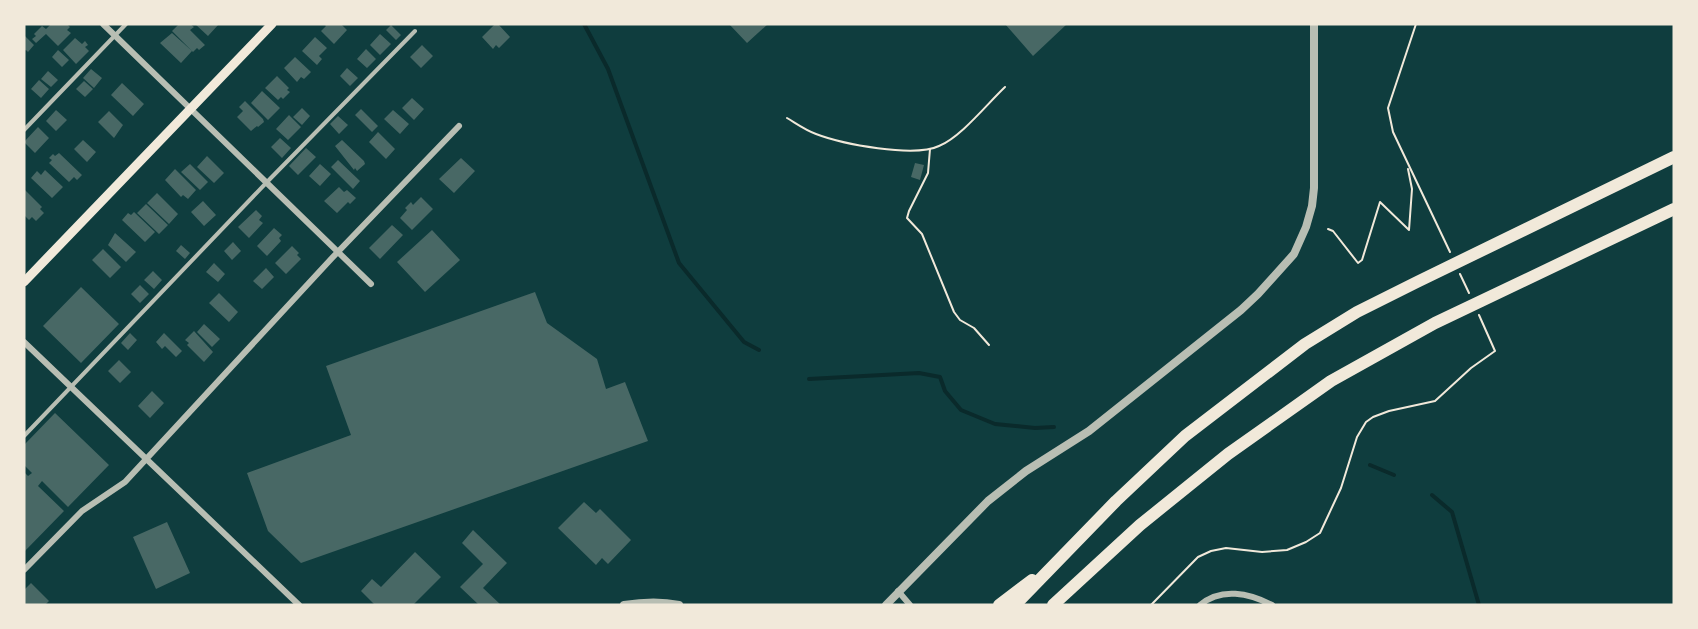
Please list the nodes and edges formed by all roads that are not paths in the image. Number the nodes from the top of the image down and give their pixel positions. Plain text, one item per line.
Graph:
1 (104, 24) edge
2 (126, 24) edge
3 (272, 24) edge
4 (1314, 24) edge
5 (416, 31) dead end
6 (115, 35) junction
7 (191, 108) junction
8 (459, 126) dead end
9 (24, 130) edge
10 (1674, 157) edge
11 (267, 182) junction
12 (1674, 209) edge
13 (339, 251) junction
14 (24, 282) edge
15 (371, 284) dead end
16 (24, 342) edge
17 (71, 387) junction
18 (24, 436) edge
19 (148, 459) junction
20 (1055, 564) junction
21 (24, 570) edge
22 (898, 591) junction
23 (299, 605) edge
24 (624, 605) edge
25 (676, 605) edge
26 (886, 605) edge
27 (910, 605) edge
28 (999, 605) edge
29 (1015, 605) edge
30 (1053, 605) edge
31 (1200, 605) edge
32 (1272, 605) edge

1 - 6 street
2 - 6 lane
3 - 7 main road
4 - 22 street
5 - 11 lane
6 - 7 street
6 - 9 lane
7 - 11 street
7 - 14 main road
8 - 13 street
10 - 20 highway
11 - 13 street
11 - 17 lane
12 - 30 highway
13 - 15 street
13 - 19 street
16 - 17 street
17 - 18 lane
17 - 19 street
19 - 21 street
19 - 23 street
20 - 28 highway
20 - 29 highway
22 - 26 street
22 - 27 street
24 - 25 street
31 - 32 street

